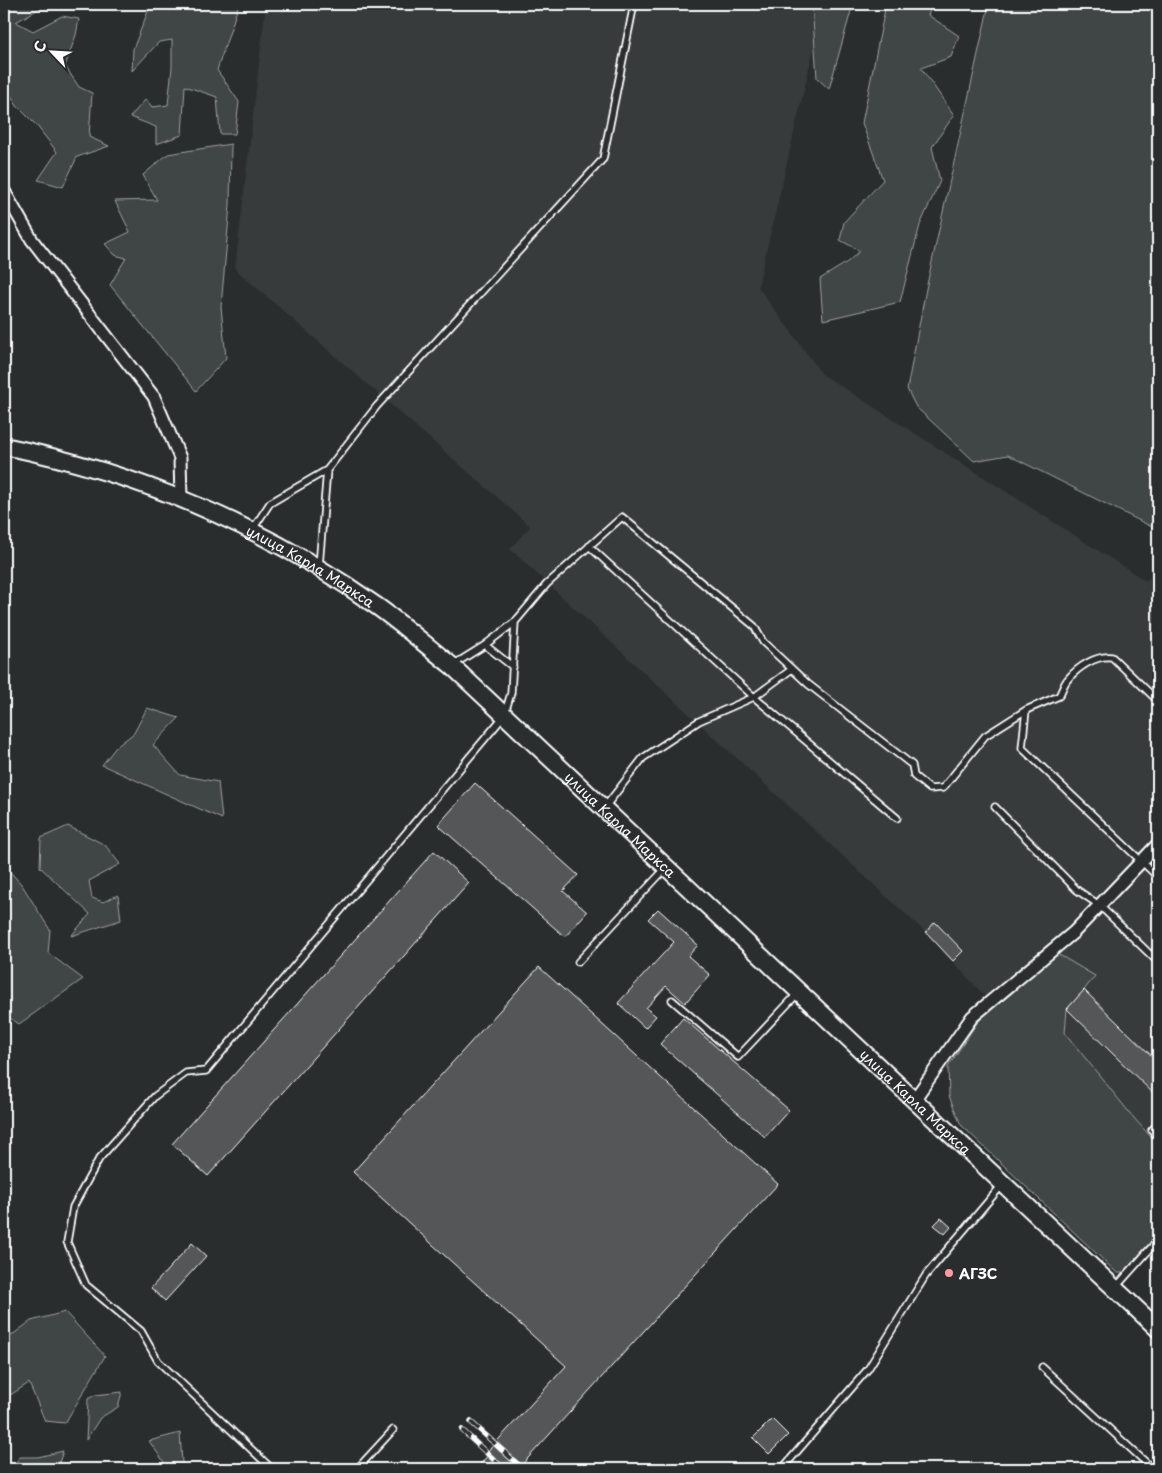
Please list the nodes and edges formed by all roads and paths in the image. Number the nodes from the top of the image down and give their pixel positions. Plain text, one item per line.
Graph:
1 (634, 4) edge
2 (4, 190) edge
3 (4, 446) edge
4 (327, 470) junction
5 (181, 499) junction
6 (252, 531) junction
7 (589, 546) junction
8 (319, 568) junction
9 (515, 622) junction
10 (485, 644) junction
11 (452, 666) junction
12 (513, 667) junction
13 (792, 669) junction
14 (754, 697) junction
15 (1158, 701) edge
16 (1026, 710) junction
17 (504, 716) junction
18 (996, 808) dead end
19 (604, 809) junction
20 (897, 818) dead end
21 (1158, 844) edge
22 (1142, 861) junction
23 (667, 868) junction
24 (1158, 877) edge
25 (1100, 905) junction
26 (578, 962) dead end
27 (1158, 962) edge
28 (799, 992) junction
29 (672, 1000) dead end
30 (914, 1100) junction
31 (1158, 1124) edge
32 (1158, 1137) edge
33 (1003, 1184) junction
34 (1158, 1240) edge
35 (1115, 1288) junction
36 (1158, 1329) edge
37 (1042, 1367) dead end
38 (393, 1430) dead end
39 (272, 1469) edge
40 (357, 1469) edge
41 (782, 1469) edge
42 (1153, 1469) edge

1 - 4 lane
2 - 5 street
3 - 5 main road, улица Карла Маркса
4 - 6 lane
4 - 8 lane
5 - 6 main road, улица Карла Маркса
6 - 8 main road, улица Карла Маркса
7 - 9 lane
7 - 13 lane
7 - 14 lane
8 - 11 main road, улица Карла Маркса
9 - 10 lane
9 - 12 lane
10 - 11 lane
10 - 12 lane
11 - 17 main road, улица Карла Маркса
12 - 17 lane
13 - 14 lane
13 - 16 lane
14 - 19 lane
14 - 20 lane
15 - 16 lane
16 - 22 lane
17 - 19 main road, улица Карла Маркса
17 - 39 lane
18 - 25 lane
19 - 23 main road, улица Карла Маркса
21 - 22 street
22 - 24 lane
22 - 25 street
23 - 26 lane
23 - 28 main road, улица Карла Маркса
25 - 27 lane
25 - 30 street
28 - 29 lane
28 - 30 main road, улица Карла Маркса
30 - 33 main road, улица Карла Маркса
31 - 32 lane
33 - 35 main road, улица Карла Маркса
33 - 41 lane
34 - 35 lane
35 - 36 main road, улица Карла Маркса
37 - 42 lane
38 - 40 lane

